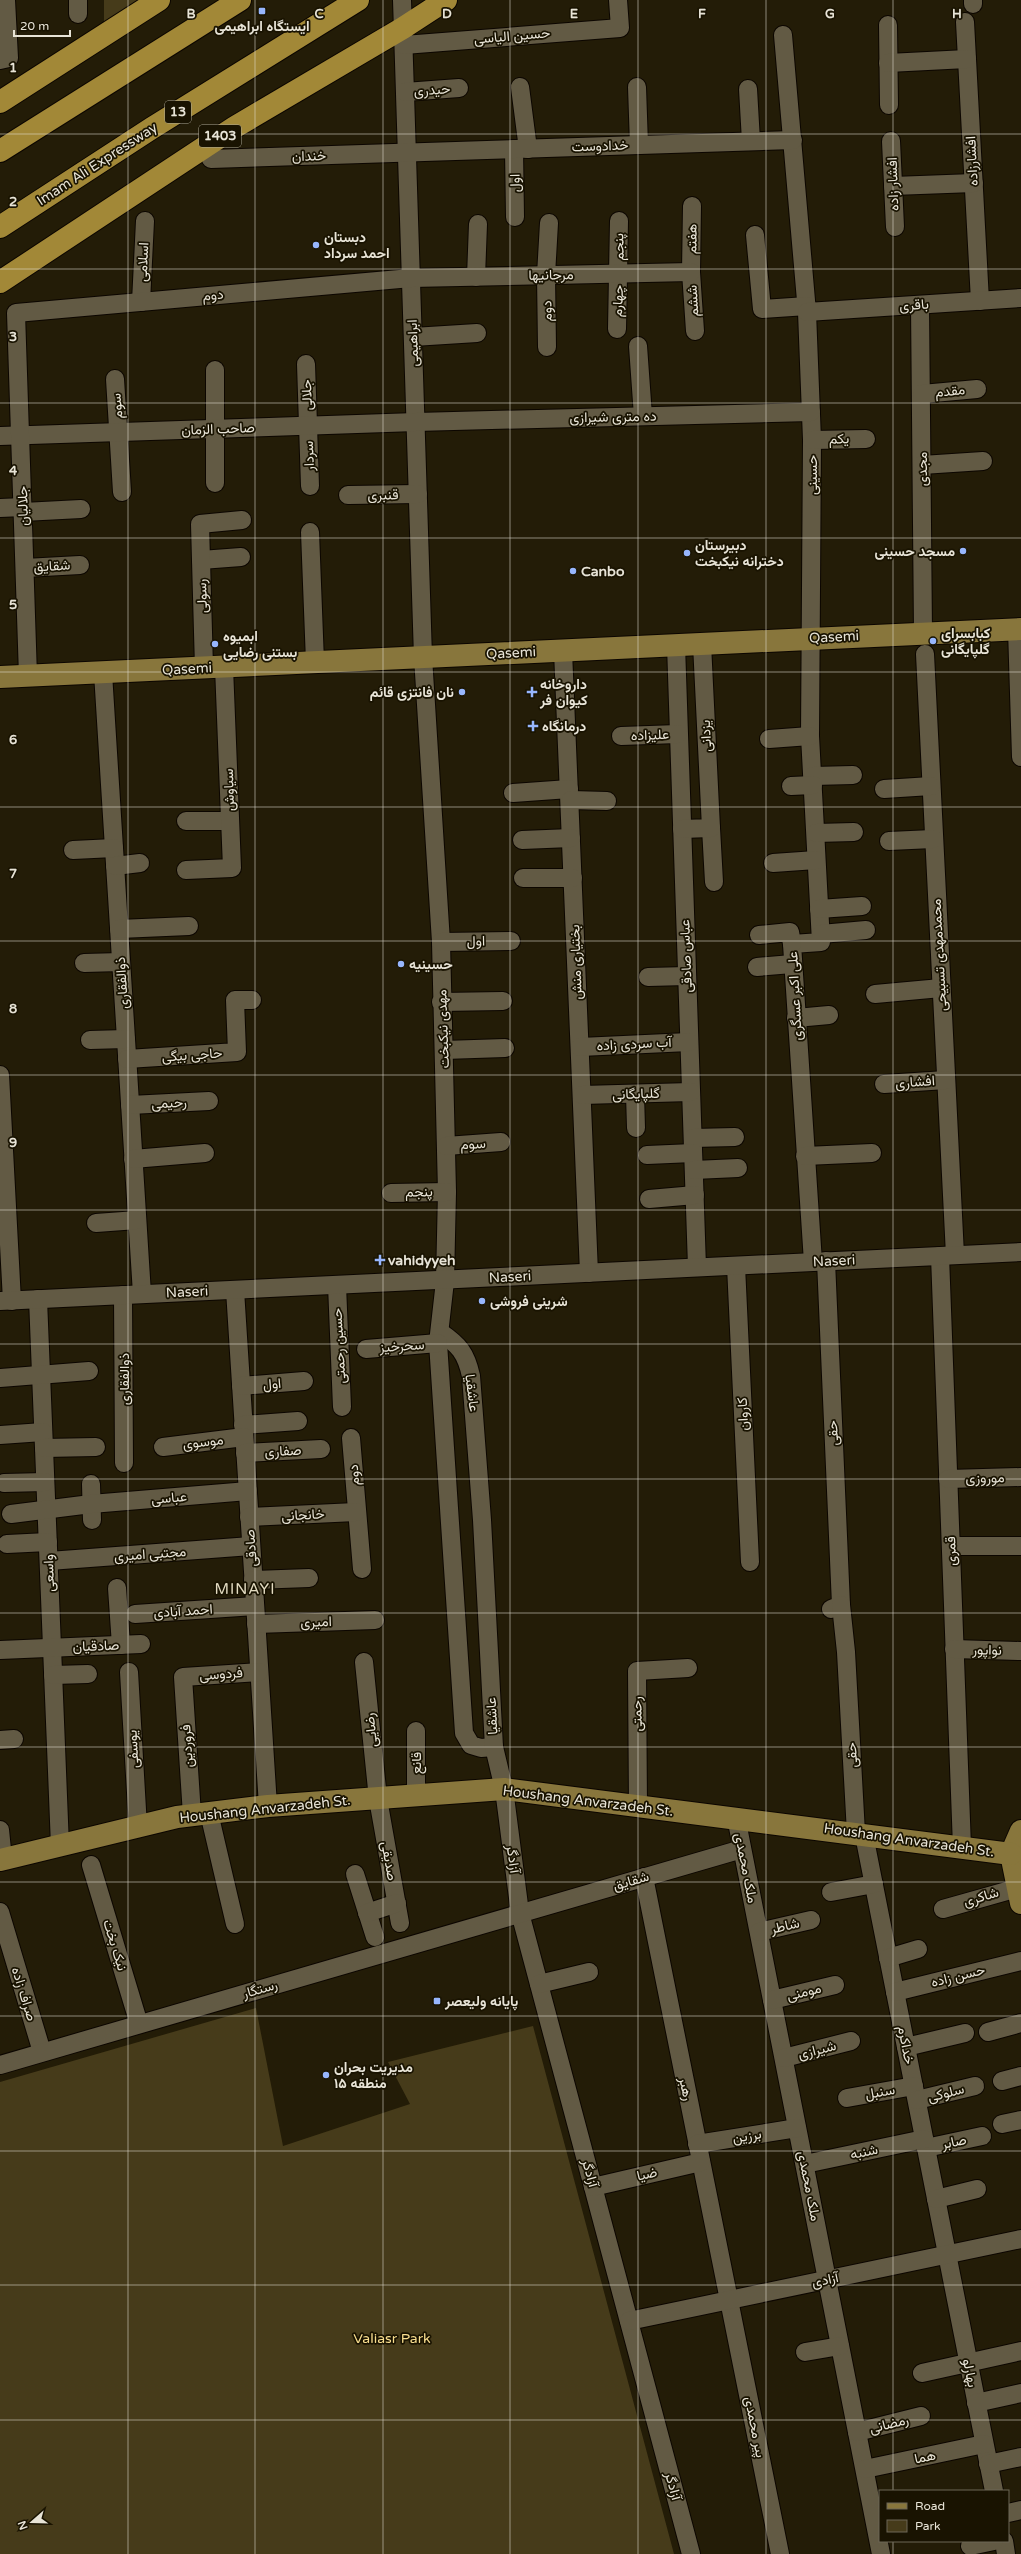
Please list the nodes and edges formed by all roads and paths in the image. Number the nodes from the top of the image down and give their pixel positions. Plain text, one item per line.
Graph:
1 (6, 0) edge
2 (159, 0) edge
3 (240, 0) edge
4 (358, 0) edge
5 (402, 0) edge
6 (446, 0) edge
7 (618, 0) edge
8 (965, 22) dead end
9 (888, 25) dead end
10 (783, 35) dead end
11 (404, 36) junction
12 (967, 59) junction
13 (0, 60) edge
14 (888, 63) junction
15 (520, 87) dead end
16 (637, 87) dead end
17 (459, 88) dead end
18 (748, 89) dead end
19 (405, 92) junction
20 (0, 102) edge
21 (889, 104) dead end
22 (792, 140) junction
23 (750, 141) junction
24 (891, 141) dead end
25 (639, 145) junction
26 (521, 149) junction
27 (0, 151) edge
28 (407, 153) junction
29 (211, 159) dead end
30 (974, 183) junction
31 (893, 186) junction
32 (692, 206) dead end
33 (515, 217) dead end
34 (145, 221) dead end
35 (619, 221) dead end
36 (549, 223) dead end
37 (478, 224) dead end
38 (0, 227) edge
39 (895, 227) dead end
40 (755, 235) dead end
41 (691, 272) junction
42 (620, 273) junction
43 (546, 275) junction
44 (476, 277) junction
45 (411, 278) junction
46 (0, 282) edge
47 (1021, 298) edge
48 (980, 301) junction
49 (141, 302) junction
50 (920, 304) junction
51 (807, 309) junction
52 (16, 313) joint
53 (617, 329) dead end
54 (696, 331) dead end
55 (477, 333) dead end
56 (413, 337) junction
57 (638, 346) dead end
58 (547, 347) dead end
59 (306, 364) dead end
60 (215, 370) dead end
61 (115, 379) dead end
62 (977, 389) dead end
63 (922, 394) junction
64 (811, 412) junction
65 (643, 416) junction
66 (416, 422) junction
67 (308, 426) junction
68 (215, 429) junction
69 (119, 432) junction
70 (0, 436) edge
71 (20, 436) junction
72 (866, 439) dead end
73 (812, 440) junction
74 (983, 461) dead end
75 (922, 465) junction
76 (215, 483) dead end
77 (310, 486) dead end
78 (122, 492) dead end
79 (418, 494) junction
80 (348, 495) dead end
81 (0, 508) edge
82 (23, 509) junction
83 (81, 509) dead end
84 (242, 520) dead end
85 (310, 532) dead end
86 (241, 557) dead end
87 (201, 560) junction
88 (80, 565) dead end
89 (24, 568) junction
90 (1019, 629) edge
91 (812, 638) junction
92 (702, 644) junction
93 (924, 644) junction
94 (676, 645) junction
95 (563, 651) junction
96 (423, 657) junction
97 (315, 662) junction
98 (214, 667) junction
99 (103, 673) junction
100 (28, 676) junction
101 (0, 677) edge
102 (1020, 722) edge
103 (678, 734) junction
104 (621, 736) dead end
105 (810, 736) junction
106 (769, 739) dead end
107 (1021, 758) edge
108 (853, 775) dead end
109 (813, 780) junction
110 (791, 786) dead end
111 (931, 786) junction
112 (884, 789) dead end
113 (513, 793) dead end
114 (570, 795) junction
115 (607, 801) dead end
116 (186, 821) dead end
117 (230, 821) junction
118 (711, 828) junction
119 (682, 829) junction
120 (816, 832) junction
121 (854, 832) dead end
122 (571, 838) junction
123 (933, 839) junction
124 (522, 840) dead end
125 (888, 841) dead end
126 (114, 848) junction
127 (73, 850) dead end
128 (816, 860) junction
129 (140, 863) dead end
130 (773, 863) dead end
131 (115, 866) junction
132 (186, 870) dead end
133 (523, 878) dead end
134 (573, 878) junction
135 (714, 882) dead end
136 (862, 906) dead end
137 (819, 909) junction
138 (189, 926) dead end
139 (119, 929) junction
140 (866, 930) dead end
141 (821, 934) junction
142 (759, 935) dead end
143 (511, 941) dead end
144 (441, 942) junction
145 (792, 944) junction
146 (121, 962) junction
147 (84, 963) dead end
148 (792, 964) junction
149 (757, 966) dead end
150 (648, 976) dead end
151 (687, 976) junction
152 (941, 988) junction
153 (874, 994) dead end
154 (252, 1000) dead end
155 (503, 1001) dead end
156 (441, 1002) junction
157 (828, 1015) dead end
158 (796, 1018) junction
159 (126, 1039) junction
160 (90, 1040) dead end
161 (689, 1042) junction
162 (580, 1047) junction
163 (506, 1048) dead end
164 (444, 1050) junction
165 (127, 1059) junction
166 (0, 1075) edge
167 (946, 1080) junction
168 (884, 1084) dead end
169 (691, 1092) junction
170 (635, 1094) junction
171 (582, 1096) junction
172 (209, 1100) dead end
173 (130, 1104) junction
174 (636, 1128) dead end
175 (735, 1137) dead end
176 (501, 1142) dead end
177 (446, 1146) junction
178 (205, 1153) dead end
179 (693, 1153) junction
180 (872, 1153) dead end
181 (647, 1155) dead end
182 (805, 1156) junction
183 (133, 1159) junction
184 (738, 1168) dead end
185 (447, 1192) junction
186 (391, 1193) dead end
187 (695, 1195) junction
188 (649, 1199) dead end
189 (137, 1220) junction
190 (96, 1223) dead end
191 (1021, 1252) edge
192 (947, 1256) junction
193 (819, 1262) junction
194 (736, 1266) junction
195 (697, 1268) junction
196 (589, 1273) junction
197 (445, 1281) junction
198 (337, 1285) junction
199 (235, 1290) junction
200 (142, 1294) junction
201 (123, 1295) junction
202 (38, 1300) junction
203 (6, 1301) edge
204 (439, 1338) junction
205 (366, 1349) dead end
206 (89, 1371) dead end
207 (41, 1375) junction
208 (0, 1378) edge
209 (304, 1381) dead end
210 (241, 1386) junction
211 (342, 1407) dead end
212 (298, 1421) dead end
213 (0, 1435) edge
214 (244, 1438) junction
215 (351, 1438) dead end
216 (43, 1440) junction
217 (96, 1447) dead end
218 (163, 1447) dead end
219 (321, 1449) dead end
220 (124, 1462) dead end
221 (1021, 1477) edge
222 (948, 1479) junction
223 (45, 1482) junction
224 (4, 1483) dead end
225 (90, 1484) dead end
226 (248, 1492) junction
227 (47, 1510) junction
228 (92, 1512) junction
229 (356, 1512) junction
230 (11, 1514) dead end
231 (249, 1517) junction
232 (48, 1542) junction
233 (7, 1544) dead end
234 (251, 1546) junction
235 (951, 1546) junction
236 (1021, 1546) edge
237 (48, 1562) junction
238 (750, 1562) dead end
239 (362, 1569) dead end
240 (309, 1578) dead end
241 (253, 1580) junction
242 (117, 1588) dead end
243 (255, 1606) junction
244 (135, 1614) dead end
245 (375, 1620) dead end
246 (256, 1624) junction
247 (141, 1644) dead end
248 (121, 1645) junction
249 (52, 1647) junction
250 (954, 1649) junction
251 (0, 1650) edge
252 (1020, 1651) edge
253 (364, 1662) dead end
254 (688, 1668) dead end
255 (129, 1672) dead end
256 (259, 1672) junction
257 (88, 1674) dead end
258 (53, 1675) junction
259 (183, 1677) joint
260 (416, 1731) dead end
261 (494, 1747) junction
262 (504, 1789) junction
263 (416, 1795) junction
264 (378, 1799) junction
265 (268, 1806) junction
266 (638, 1807) junction
267 (201, 1814) junction
268 (736, 1817) junction
269 (138, 1827) junction
270 (0, 1830) edge
271 (1021, 1831) edge
272 (860, 1834) junction
273 (60, 1846) junction
274 (962, 1847) junction
275 (742, 1849) junction
276 (1011, 1854) junction
277 (2, 1860) edge
278 (91, 1865) dead end
279 (355, 1874) dead end
280 (644, 1877) junction
281 (874, 1884) junction
282 (831, 1892) dead end
283 (1020, 1892) edge
284 (397, 1903) junction
285 (943, 1909) dead end
286 (0, 1912) edge
287 (367, 1913) junction
288 (520, 1913) junction
289 (811, 1920) dead end
290 (400, 1923) dead end
291 (235, 1924) dead end
292 (759, 1932) junction
293 (375, 1937) dead end
294 (918, 1949) dead end
295 (888, 1958) junction
296 (1021, 1961) edge
297 (589, 1972) dead end
298 (539, 1984) junction
299 (835, 1985) dead end
300 (895, 1992) junction
301 (772, 2000) junction
302 (1021, 2023) edge
303 (139, 2024) junction
304 (988, 2032) dead end
305 (965, 2033) dead end
306 (851, 2041) dead end
307 (906, 2047) junction
308 (42, 2052) junction
309 (784, 2058) junction
310 (0, 2064) edge
311 (1021, 2076) edge
312 (1002, 2081) dead end
313 (975, 2086) dead end
314 (915, 2093) junction
315 (847, 2098) dead end
316 (1021, 2120) edge
317 (1002, 2124) dead end
318 (798, 2128) junction
319 (982, 2136) dead end
320 (925, 2143) junction
321 (698, 2144) junction
322 (701, 2162) junction
323 (805, 2164) junction
324 (593, 2187) junction
325 (977, 2189) dead end
326 (936, 2199) junction
327 (1021, 2239) edge
328 (947, 2254) junction
329 (827, 2279) junction
330 (729, 2300) junction
331 (629, 2321) junction
332 (840, 2346) junction
333 (1021, 2351) edge
334 (805, 2352) dead end
335 (968, 2362) junction
336 (922, 2373) dead end
337 (1021, 2393) edge
338 (976, 2403) junction
339 (921, 2416) dead end
340 (857, 2432) junction
341 (984, 2444) junction
342 (1021, 2457) edge
343 (988, 2464) junction
344 (865, 2469) junction
345 (994, 2490) edge
346 (1021, 2510) edge
347 (1009, 2513) edge
348 (989, 2542) edge
349 (1004, 2542) edge
350 (970, 2546) dead end
351 (690, 2554) edge
352 (780, 2554) edge
353 (881, 2554) edge
354 (1006, 2554) edge

1 - 13 street
2 - 20 highway
3 - 27 highway
4 - 38 highway, Imam Ali Expressway / 13
5 - 11 street, ابراهیمی
6 - 11 highway, 1403
7 - 11 street, حسین الیاسی
8 - 12 street, افشارزاده
9 - 14 street
10 - 22 street
11 - 19 street, ابراهیمی
11 - 46 highway, 1403
12 - 14 street
12 - 30 street, افشارزاده
14 - 21 street
15 - 26 street, اول
16 - 25 street
17 - 19 street, حیدری
18 - 23 street
19 - 28 street, ابراهیمی
22 - 23 street, خدادوست
22 - 51 street
23 - 25 street, خدادوست
24 - 31 street, افشار زاده
25 - 26 street, خدادوست
26 - 28 street, خدادوست
26 - 33 street, اول
28 - 29 street, خندان
28 - 45 street, ابراهیمی
30 - 31 street
30 - 48 street, افشارزاده
31 - 39 street, افشار زاده
32 - 41 street, هفتم
34 - 49 street, اسلامی
35 - 42 street, پنجم
36 - 43 street
37 - 44 street
40 - 51 street, باقری
41 - 42 street, مرجانیها
41 - 54 street, ششم
42 - 43 street, مرجانیها
42 - 53 street, چهارم
43 - 44 street, مرجانیها
43 - 58 street, دوم
44 - 45 street, مرجانیها
45 - 49 street, دوم
45 - 56 street, ابراهیمی
47 - 48 street, باقری
48 - 50 street, باقری
49 - 52 street, دوم
50 - 51 street, باقری
50 - 63 street, مجدی
51 - 64 street, حسینی
52 - 71 street, جلالیان
55 - 56 street
56 - 66 street, ابراهیمی
57 - 65 street
59 - 67 street, جلالی
60 - 68 street
61 - 69 street, سوم
62 - 63 street, مقدم
63 - 75 street, مجدی
64 - 65 street, ده متری شیرازی
64 - 73 street, حسینی
65 - 66 street, ده متری شیرازی
66 - 67 street, صاحب الزمان
66 - 79 street, ابراهیمی
67 - 68 street, صاحب الزمان
67 - 77 street, سردار
68 - 69 street, صاحب الزمان
68 - 76 street
69 - 71 street, صاحب الزمان
69 - 78 street
70 - 71 street, صاحب الزمان
71 - 82 street, جلالیان
72 - 73 street, یکم
73 - 91 street, حسینی
74 - 75 street
75 - 93 street, مجدی
79 - 80 street, قنبری
79 - 96 street, ابراهیمی
81 - 82 street
82 - 83 street
82 - 89 street, جلالیان
84 - 87 street, رسولی
85 - 97 street
86 - 87 street
87 - 98 street, رسولی
88 - 89 street, شقایق
89 - 100 street, جلالیان
90 - 93 main road, Qasemi
90 - 102 street
91 - 92 main road, Qasemi
91 - 93 main road, Qasemi
91 - 105 street
92 - 94 main road, Qasemi
92 - 118 street, یزدانی
93 - 111 street, محمدمهدی تسبیحی
94 - 95 main road, Qasemi
94 - 103 street, عباس صادقی
95 - 96 main road, Qasemi
95 - 114 street, بختیاری منش
96 - 97 main road, Qasemi
96 - 144 street, مهدی نیکبخت
97 - 98 main road, Qasemi
98 - 99 main road, Qasemi
98 - 117 street, سیاوش
99 - 100 main road, Qasemi
99 - 126 street, ذوالفقاری
100 - 101 main road, Qasemi
102 - 107 street
103 - 104 street, علیزاده
103 - 119 street, عباس صادقی
105 - 106 street
105 - 109 street
108 - 109 street
109 - 110 street
109 - 120 street
111 - 112 street
111 - 123 street, محمدمهدی تسبیحی
113 - 114 street
114 - 115 street
114 - 122 street, بختیاری منش
116 - 117 street
117 - 132 street, سیاوش
118 - 119 street
118 - 135 street, یزدانی
119 - 151 street, عباس صادقی
120 - 121 street
120 - 128 street
122 - 124 street
122 - 134 street, بختیاری منش
123 - 125 street
123 - 152 street, محمدمهدی تسبیحی
126 - 127 street
126 - 131 street, ذوالفقاری
128 - 130 street
128 - 137 street
129 - 131 street
131 - 139 street, ذوالفقاری
133 - 134 street
134 - 162 street, بختیاری منش
136 - 137 street
137 - 141 street
138 - 139 street
139 - 146 street, ذوالفقاری
140 - 141 street
141 - 145 street, علی اکبر عسگری
142 - 145 street
143 - 144 street, اول
144 - 156 street, مهدی نیکبخت
145 - 148 street, علی اکبر عسگری
146 - 147 street
146 - 159 street, ذوالفقاری
148 - 149 street
148 - 158 street, علی اکبر عسگری
150 - 151 street
151 - 161 street, عباس صادقی
152 - 153 street
152 - 167 street, محمدمهدی تسبیحی
154 - 165 street, حاجی بیگی
155 - 156 street
156 - 164 street, مهدی نیکبخت
157 - 158 street
158 - 182 street, علی اکبر عسگری
159 - 160 street
159 - 165 street, ذوالفقاری
161 - 162 street, آب سردی زاده
161 - 169 street, عباس صادقی
162 - 171 street, بختیاری منش
163 - 164 street
164 - 177 street, مهدی نیکبخت
165 - 173 street, ذوالفقاری
166 - 203 street
167 - 168 street, افشاری
167 - 192 street, محمدمهدی تسبیحی
169 - 170 street, گلپایگانی
169 - 179 street, عباس صادقی
170 - 171 street, گلپایگانی
170 - 174 street
171 - 196 street, بختیاری منش
172 - 173 street, رحیمی
173 - 183 street, ذوالفقاری
175 - 179 street
176 - 177 street, سوم
177 - 185 street, مهدی نیکبخت
178 - 183 street
179 - 181 street
179 - 184 street
179 - 187 street, عباس صادقی
180 - 182 street
182 - 193 street, علی اکبر عسگری
183 - 189 street, ذوالفقاری
185 - 186 street, پنجم
185 - 197 street, مهدی نیکبخت
187 - 188 street
187 - 195 street, عباس صادقی
189 - 190 street
189 - 200 street, ذوالفقاری
191 - 192 street, Naseri
192 - 193 street, Naseri
192 - 222 street, قمری
193 - 194 street, Naseri
193 - 272 street, حقی
194 - 195 street, Naseri
194 - 238 street, کاروان
195 - 196 street, Naseri
196 - 197 street, Naseri
197 - 198 street, Naseri
197 - 204 street, عاشقیا
198 - 199 street, Naseri
198 - 211 street, حسین رحمتی
199 - 200 street, Naseri
199 - 210 street, صادقی
200 - 201 street, Naseri
201 - 202 street, Naseri
201 - 220 street, ذوالفقاری
202 - 203 street, Naseri
202 - 207 street, واسعی
204 - 205 street, سحرخیز
204 - 261 street, عاشقیا
204 - 261 street, عاشقیا
206 - 207 street
207 - 208 street
207 - 216 street, واسعی
209 - 210 street, اول
210 - 214 street, صادقی
212 - 214 street
213 - 216 street
214 - 218 street, موسوی
214 - 219 street, صفاری
214 - 226 street, صادقی
215 - 229 street, دوم
216 - 217 street
216 - 223 street, واسعی
221 - 222 street, موروزی
222 - 235 street, قمری
223 - 224 street
223 - 227 street, واسعی
225 - 228 street
226 - 228 street, عباسی
226 - 231 street, صادقی
227 - 228 street, عباسی
227 - 230 street
227 - 232 street, واسعی
229 - 231 street, خانجانی
229 - 239 street
231 - 234 street, صادقی
232 - 233 street
232 - 237 street, واسعی
234 - 237 street, مجتبی امیری
234 - 241 street, صادقی
235 - 236 street
235 - 250 street, قمری
237 - 249 street, واسعی
240 - 241 street
241 - 243 street, صادقی
242 - 248 street
243 - 244 street, احمد آبادی
243 - 246 street, صادقی
245 - 246 street, امیری
246 - 256 street, صادقی
247 - 248 street, صادقیان
248 - 249 street, صادقیان
249 - 251 street
249 - 258 street, واسعی
250 - 252 street, نواپور
250 - 274 street, قمری
253 - 264 street, رضایی
254 - 266 street, رحمتی
255 - 269 street, یوسفی
256 - 259 street, فردوسی
256 - 265 street, صادقی
257 - 258 street
258 - 273 street, واسعی
259 - 267 street, فروردین
260 - 263 street, قانع
261 - 262 street, آزادگر
262 - 263 main road, Houshang Anvarzadeh St.
262 - 266 main road, Houshang Anvarzadeh St.
262 - 288 street, آزادگر
263 - 264 main road, Houshang Anvarzadeh St.
264 - 265 main road, Houshang Anvarzadeh St.
264 - 284 street, صدیقی
265 - 267 main road, Houshang Anvarzadeh St.
266 - 268 main road, Houshang Anvarzadeh St.
267 - 269 main road, Houshang Anvarzadeh St.
267 - 291 street, فروردین
268 - 272 main road, Houshang Anvarzadeh St.
268 - 275 street, ملک محمدی
269 - 273 main road, Houshang Anvarzadeh St.
270 - 277 street
271 - 276 main road
272 - 274 main road, Houshang Anvarzadeh St.
272 - 281 street, خداکرم
273 - 277 main road, Houshang Anvarzadeh St.
274 - 276 main road, Houshang Anvarzadeh St.
275 - 280 street, شقایق
275 - 292 street, ملک محمدی
276 - 283 main road
278 - 303 street, نیک بخت
279 - 287 street
280 - 288 street, شقایق
280 - 321 street, رهبر
281 - 282 street
281 - 295 street, خداکرم
283 - 285 street, شاکری
284 - 287 street
284 - 290 street, صدیقی
286 - 308 street, صراف زاده
287 - 293 street
288 - 298 street, آزادگر
288 - 303 street, رستگار
289 - 292 street, شاطر
292 - 301 street, ملک محمدی
294 - 295 street
295 - 300 street, خداکرم
296 - 300 street, حسن زاده
297 - 298 street
298 - 324 street, آزادگر
299 - 301 street, مومنی
300 - 307 street, خداکرم
301 - 309 street, ملک محمدی
302 - 304 street
303 - 308 street, رستگار
305 - 307 street
306 - 309 street, شیرازی
307 - 314 street, خداکرم
308 - 310 street, رستگار
309 - 318 street, ملک محمدی
311 - 312 street
313 - 314 street, سلوکی
314 - 315 street, سنبل
314 - 320 street, خداکرم
316 - 317 street
318 - 321 street, برزین
318 - 323 street, ملک محمدی
319 - 320 street, صابر
320 - 323 street, شنبه
320 - 326 street, خداکرم
321 - 322 street, رهبر
322 - 324 street, ضیا
322 - 330 street, رهبر
323 - 329 street, ملک محمدی
324 - 331 street, آزادگر
325 - 326 street
326 - 328 street, خداکرم
327 - 328 street, آزادی
328 - 329 street, آزادی
328 - 335 street, بهارلو
329 - 330 street, آزادی
329 - 332 street, ملک محمدی
330 - 331 street, آزادی
330 - 352 street, پیر محمدی
331 - 351 street, آزادگر
332 - 334 street
332 - 340 street, ملک محمدی
333 - 335 street
335 - 336 street
335 - 338 street, بهارلو
337 - 338 street
338 - 341 street, بهارلو
339 - 340 street, رمضانی
340 - 344 street, ملک محمدی
341 - 343 street, بهارلو
341 - 344 street, هما
342 - 343 street
343 - 345 street, بهارلو
344 - 353 street, ملک محمدی
346 - 347 street
348 - 350 street
349 - 354 street

